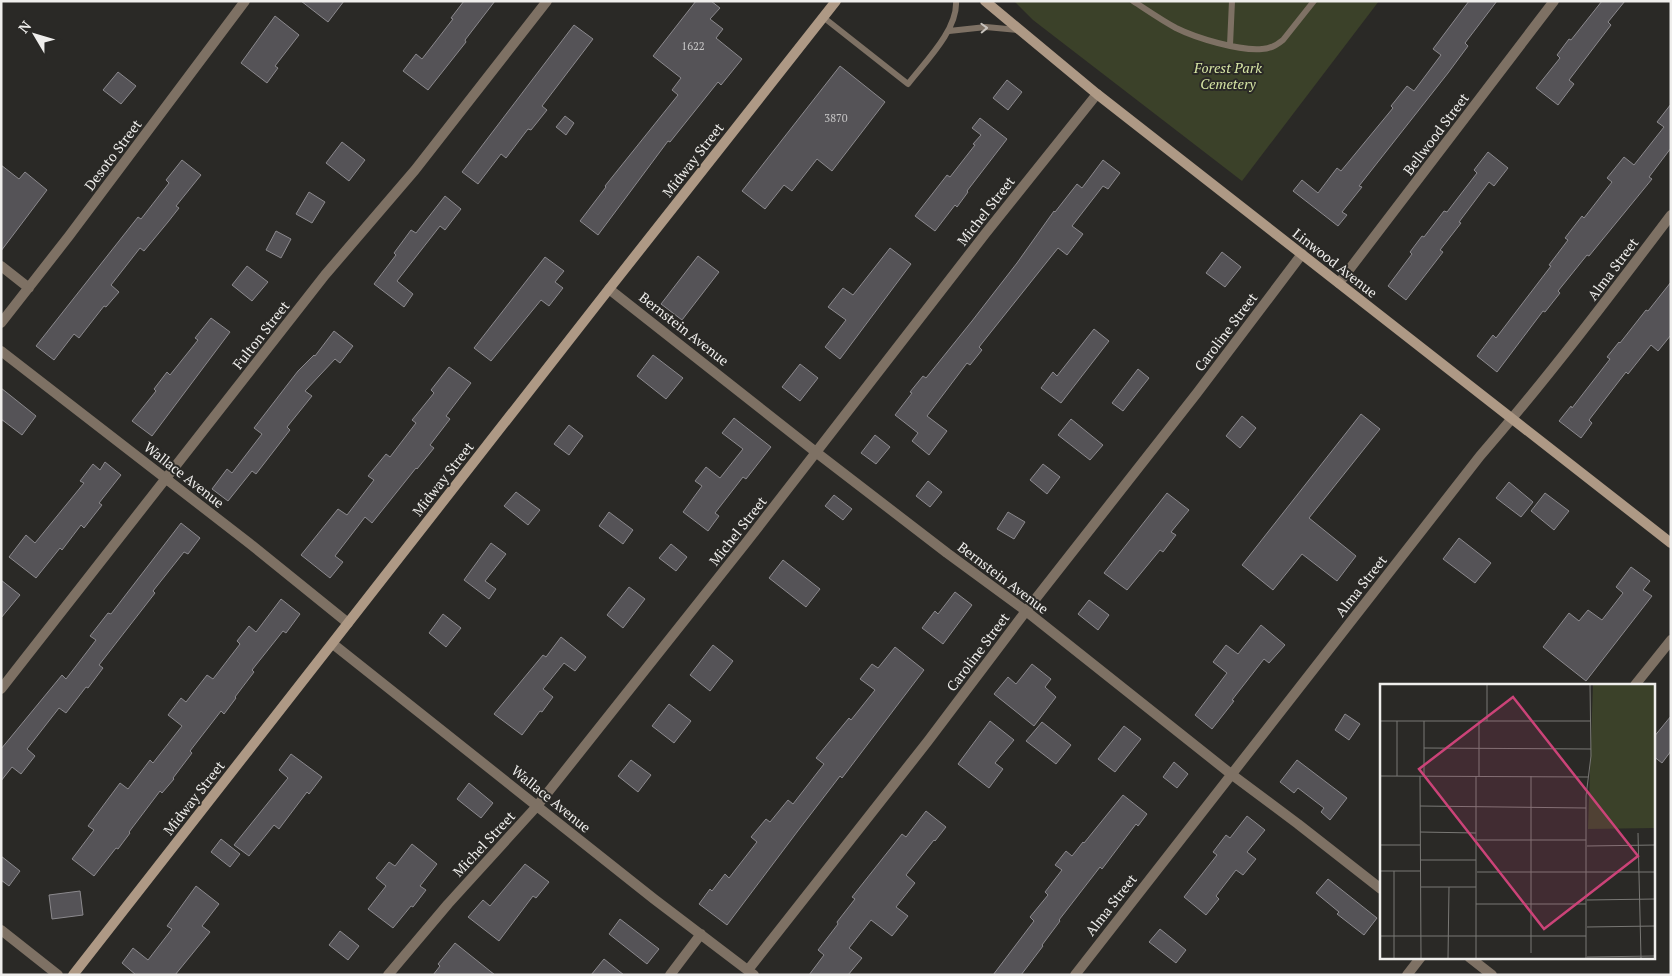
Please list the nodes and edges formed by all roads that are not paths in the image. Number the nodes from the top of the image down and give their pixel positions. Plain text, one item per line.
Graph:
1 (245, 1) edge
2 (547, 1) edge
3 (836, 1) edge
4 (956, 1) edge
5 (985, 1) edge
6 (1133, 1) edge
7 (1232, 1) edge
8 (1314, 1) edge
9 (1554, 1) edge
10 (823, 17) junction
11 (1018, 30) junction
12 (949, 31) junction
13 (1230, 46) junction
14 (1097, 94) junction
15 (1671, 215) edge
16 (1302, 254) junction
17 (1, 266) edge
18 (1339, 284) junction
19 (29, 288) junction
20 (609, 289) junction
21 (1, 323) edge
22 (1, 351) edge
23 (1512, 419) junction
24 (817, 453) junction
25 (166, 478) junction
26 (1671, 543) edge
27 (1026, 611) junction
28 (348, 623) junction
29 (1671, 640) edge
30 (332, 644) junction
31 (1636, 684) edge
32 (1, 689) edge
33 (1231, 774) junction
34 (537, 806) junction
35 (1380, 888) edge
36 (1, 930) edge
37 (701, 934) junction
38 (1420, 958) edge
39 (1470, 958) edge
40 (751, 972) edge
41 (58, 975) edge
42 (73, 975) edge
43 (388, 975) edge
44 (670, 975) edge
45 (1074, 975) edge
46 (1407, 975) edge
47 (1492, 975) edge

1 - 19 street, Desoto Street
2 - 25 street, Fulton Street
3 - 10 street, Midway Street
4 - 12 lane
5 - 11 street, Linwood Avenue
6 - 13 lane
7 - 13 lane
8 - 13 lane
9 - 18 street, Bellwood Street
10 - 12 lane
10 - 20 street, Midway Street
12 -> 11 lane
11 - 14 street, Linwood Avenue
14 - 16 street, Linwood Avenue
14 - 24 street, Michel Street
15 - 23 street, Alma Street
16 - 18 street, Linwood Avenue
16 - 27 street, Caroline Street
17 - 19 street
18 - 23 street, Linwood Avenue
19 - 21 street, Desoto Street
20 - 24 street, Bernstein Avenue
20 - 28 street, Midway Street
22 - 25 street, Wallace Avenue
23 - 26 street, Linwood Avenue
23 - 33 street, Alma Street
24 - 27 street, Bernstein Avenue
24 - 34 street, Michel Street
25 - 28 street, Wallace Avenue
25 - 32 street, Fulton Street
27 - 33 street, Bernstein Avenue
27 - 40 street, Caroline Street
28 - 30 street, Midway Street
29 - 31 street
30 - 34 street, Wallace Avenue
30 - 42 street, Midway Street
33 - 35 street, Bernstein Avenue
33 - 45 street, Alma Street
34 - 37 street, Wallace Avenue
34 - 43 street, Michel Street
36 - 41 street
37 - 40 street, Wallace Avenue
37 - 44 street
38 - 46 street
39 - 47 street

